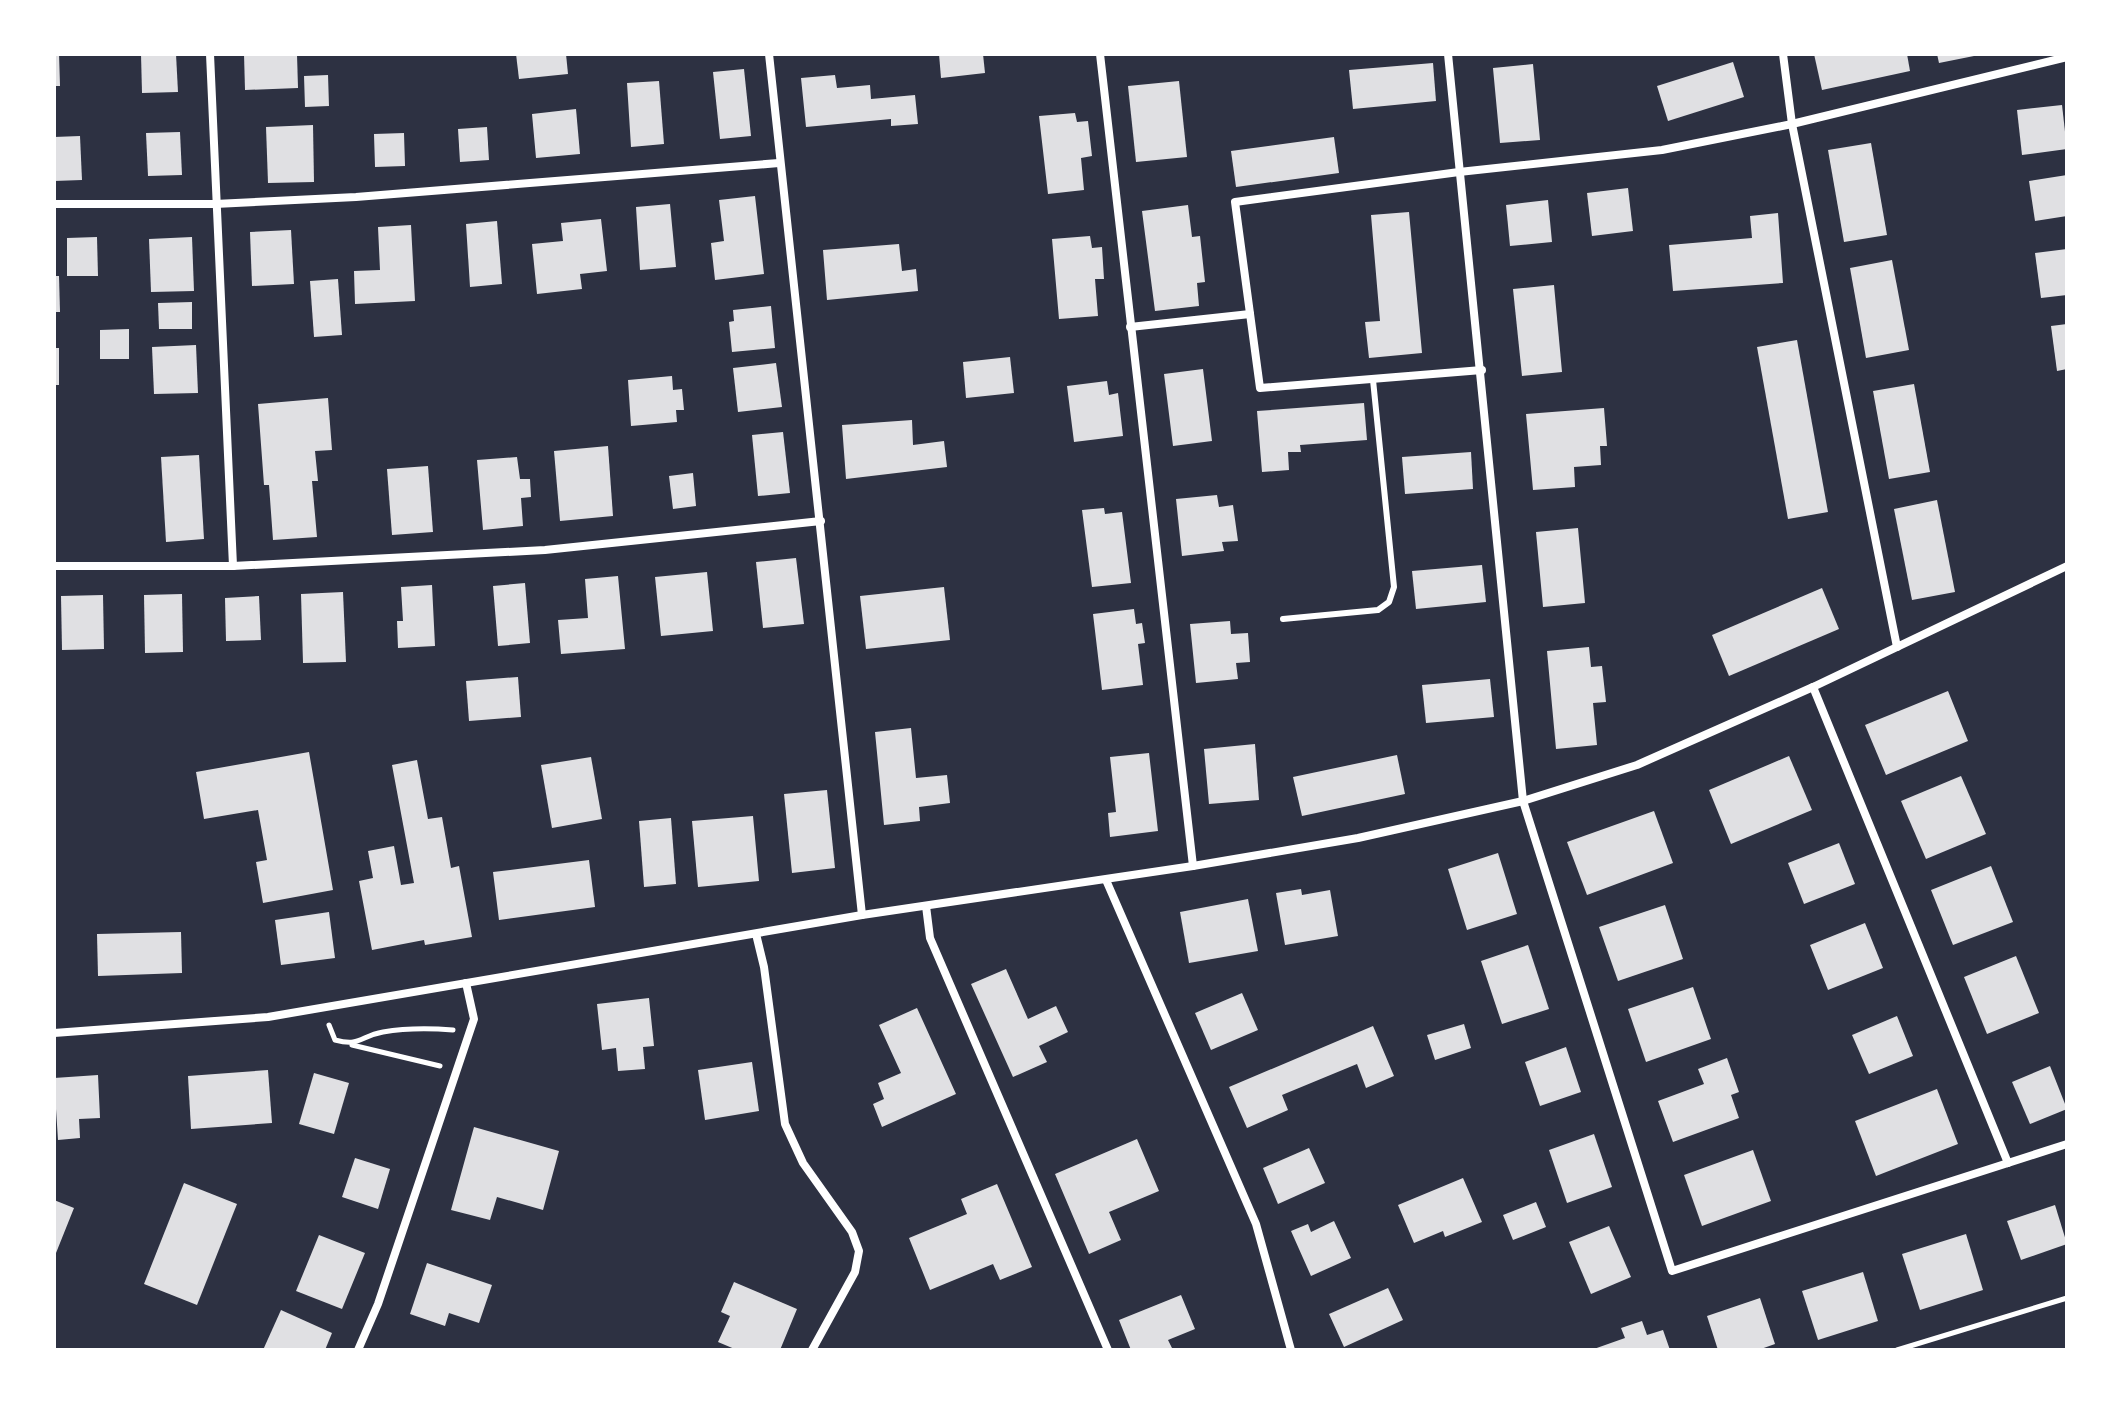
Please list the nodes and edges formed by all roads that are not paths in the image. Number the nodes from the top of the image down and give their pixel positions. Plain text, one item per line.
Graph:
1 (210, 54) edge
2 (769, 54) edge
3 (1100, 54) edge
4 (1448, 54) edge
5 (1783, 54) edge
6 (2067, 57) edge
7 (1792, 124) junction
8 (779, 163) junction
9 (1459, 172) junction
10 (54, 204) edge
11 (215, 204) junction
12 (1250, 314) junction
13 (1130, 327) junction
14 (1482, 370) junction
15 (1373, 380) junction
16 (821, 521) junction
17 (54, 566) edge
18 (233, 566) junction
19 (2067, 566) edge
20 (1283, 619) dead end
21 (1897, 647) junction
22 (1813, 687) junction
23 (1523, 801) junction
24 (1193, 866) junction
25 (1106, 880) junction
26 (926, 906) junction
27 (862, 915) junction
28 (756, 934) junction
29 (466, 983) junction
30 (54, 1033) edge
31 (2067, 1144) edge
32 (2008, 1163) junction
33 (358, 1350) edge
34 (812, 1350) edge
35 (1108, 1350) edge
36 (1291, 1350) edge

1 - 11 street
2 - 8 street
3 - 13 street
4 - 9 street
5 - 7 street
6 - 7 street
7 - 9 street
7 - 21 street
8 - 11 street
8 - 16 street
9 - 12 street
9 - 14 street
10 - 11 street
11 - 18 street
12 - 13 street
12 - 15 street
13 - 24 street
14 - 15 street
14 - 23 street
15 - 20 lane
16 - 18 street
16 - 27 street
17 - 18 street
19 - 21 street
21 - 22 street
22 - 23 street
22 - 32 street
23 - 24 street
23 - 32 street
24 - 25 street
25 - 26 street
25 - 36 street
26 - 27 street
26 - 35 street
27 - 28 street
28 - 29 street
28 - 34 street
29 - 30 street
29 - 33 street
31 - 32 street

